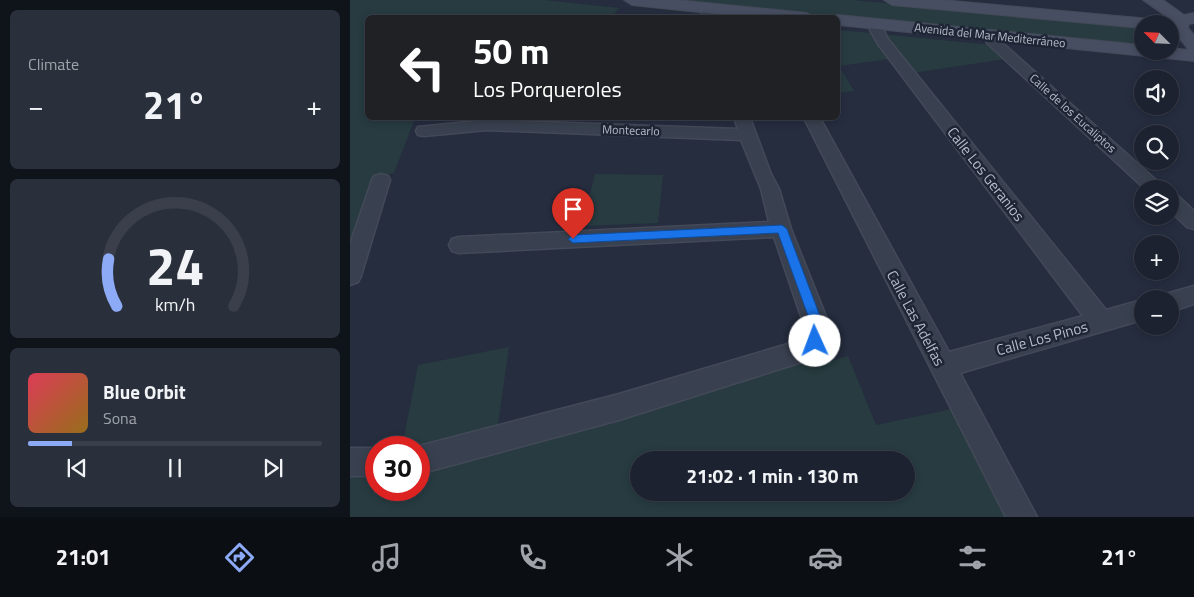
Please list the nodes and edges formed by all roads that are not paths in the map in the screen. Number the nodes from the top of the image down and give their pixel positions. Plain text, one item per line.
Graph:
1 (632, 0) edge
2 (892, 0) edge
3 (1151, 0) edge
4 (1165, 0) edge
5 (707, 13) edge
6 (760, 15) edge
7 (840, 20) edge
8 (1184, 21) edge
9 (1134, 23) edge
10 (875, 24) junction
11 (991, 35) junction
12 (1194, 46) edge
13 (1134, 49) edge
14 (1179, 54) edge
15 (1194, 56) edge
16 (813, 120) edge
17 (488, 121) edge
18 (745, 126) edge
19 (424, 131) dead end
20 (381, 180) dead end
21 (1147, 180) edge
22 (1179, 208) edge
23 (1194, 222) edge
24 (782, 229) junction
25 (460, 244) dead end
26 (350, 276) edge
27 (1194, 295) edge
28 (1179, 299) edge
29 (1134, 312) edge
30 (1100, 322) junction
31 (942, 366) junction
32 (430, 457) edge
33 (350, 462) edge
34 (365, 462) edge
35 (1022, 517) edge

1 - 5 street
2 - 9 street, Avenida del Mar Mediterráneo
3 - 8 street
4 - 8 street
5 - 6 street
7 - 10 street, Avenida del Mar Mediterráneo
8 - 12 street
10 - 11 street, Avenida del Mar Mediterráneo
10 - 30 street, Calle Los Geranios
11 - 13 street, Avenida del Mar Mediterráneo
11 - 21 street, Calle de los Eucaliptos
14 - 15 street
16 - 31 street, Calle Las Adelfas
17 - 18 street, Montecarlo
17 - 19 street, Montecarlo
18 - 24 street
20 - 26 street
22 - 23 street
24 - 25 street
24 - 32 street
27 - 28 street
29 - 30 street, Calle Los Pinos
30 - 31 street, Calle Los Pinos
31 - 35 street, Calle Las Adelfas
33 - 34 street

